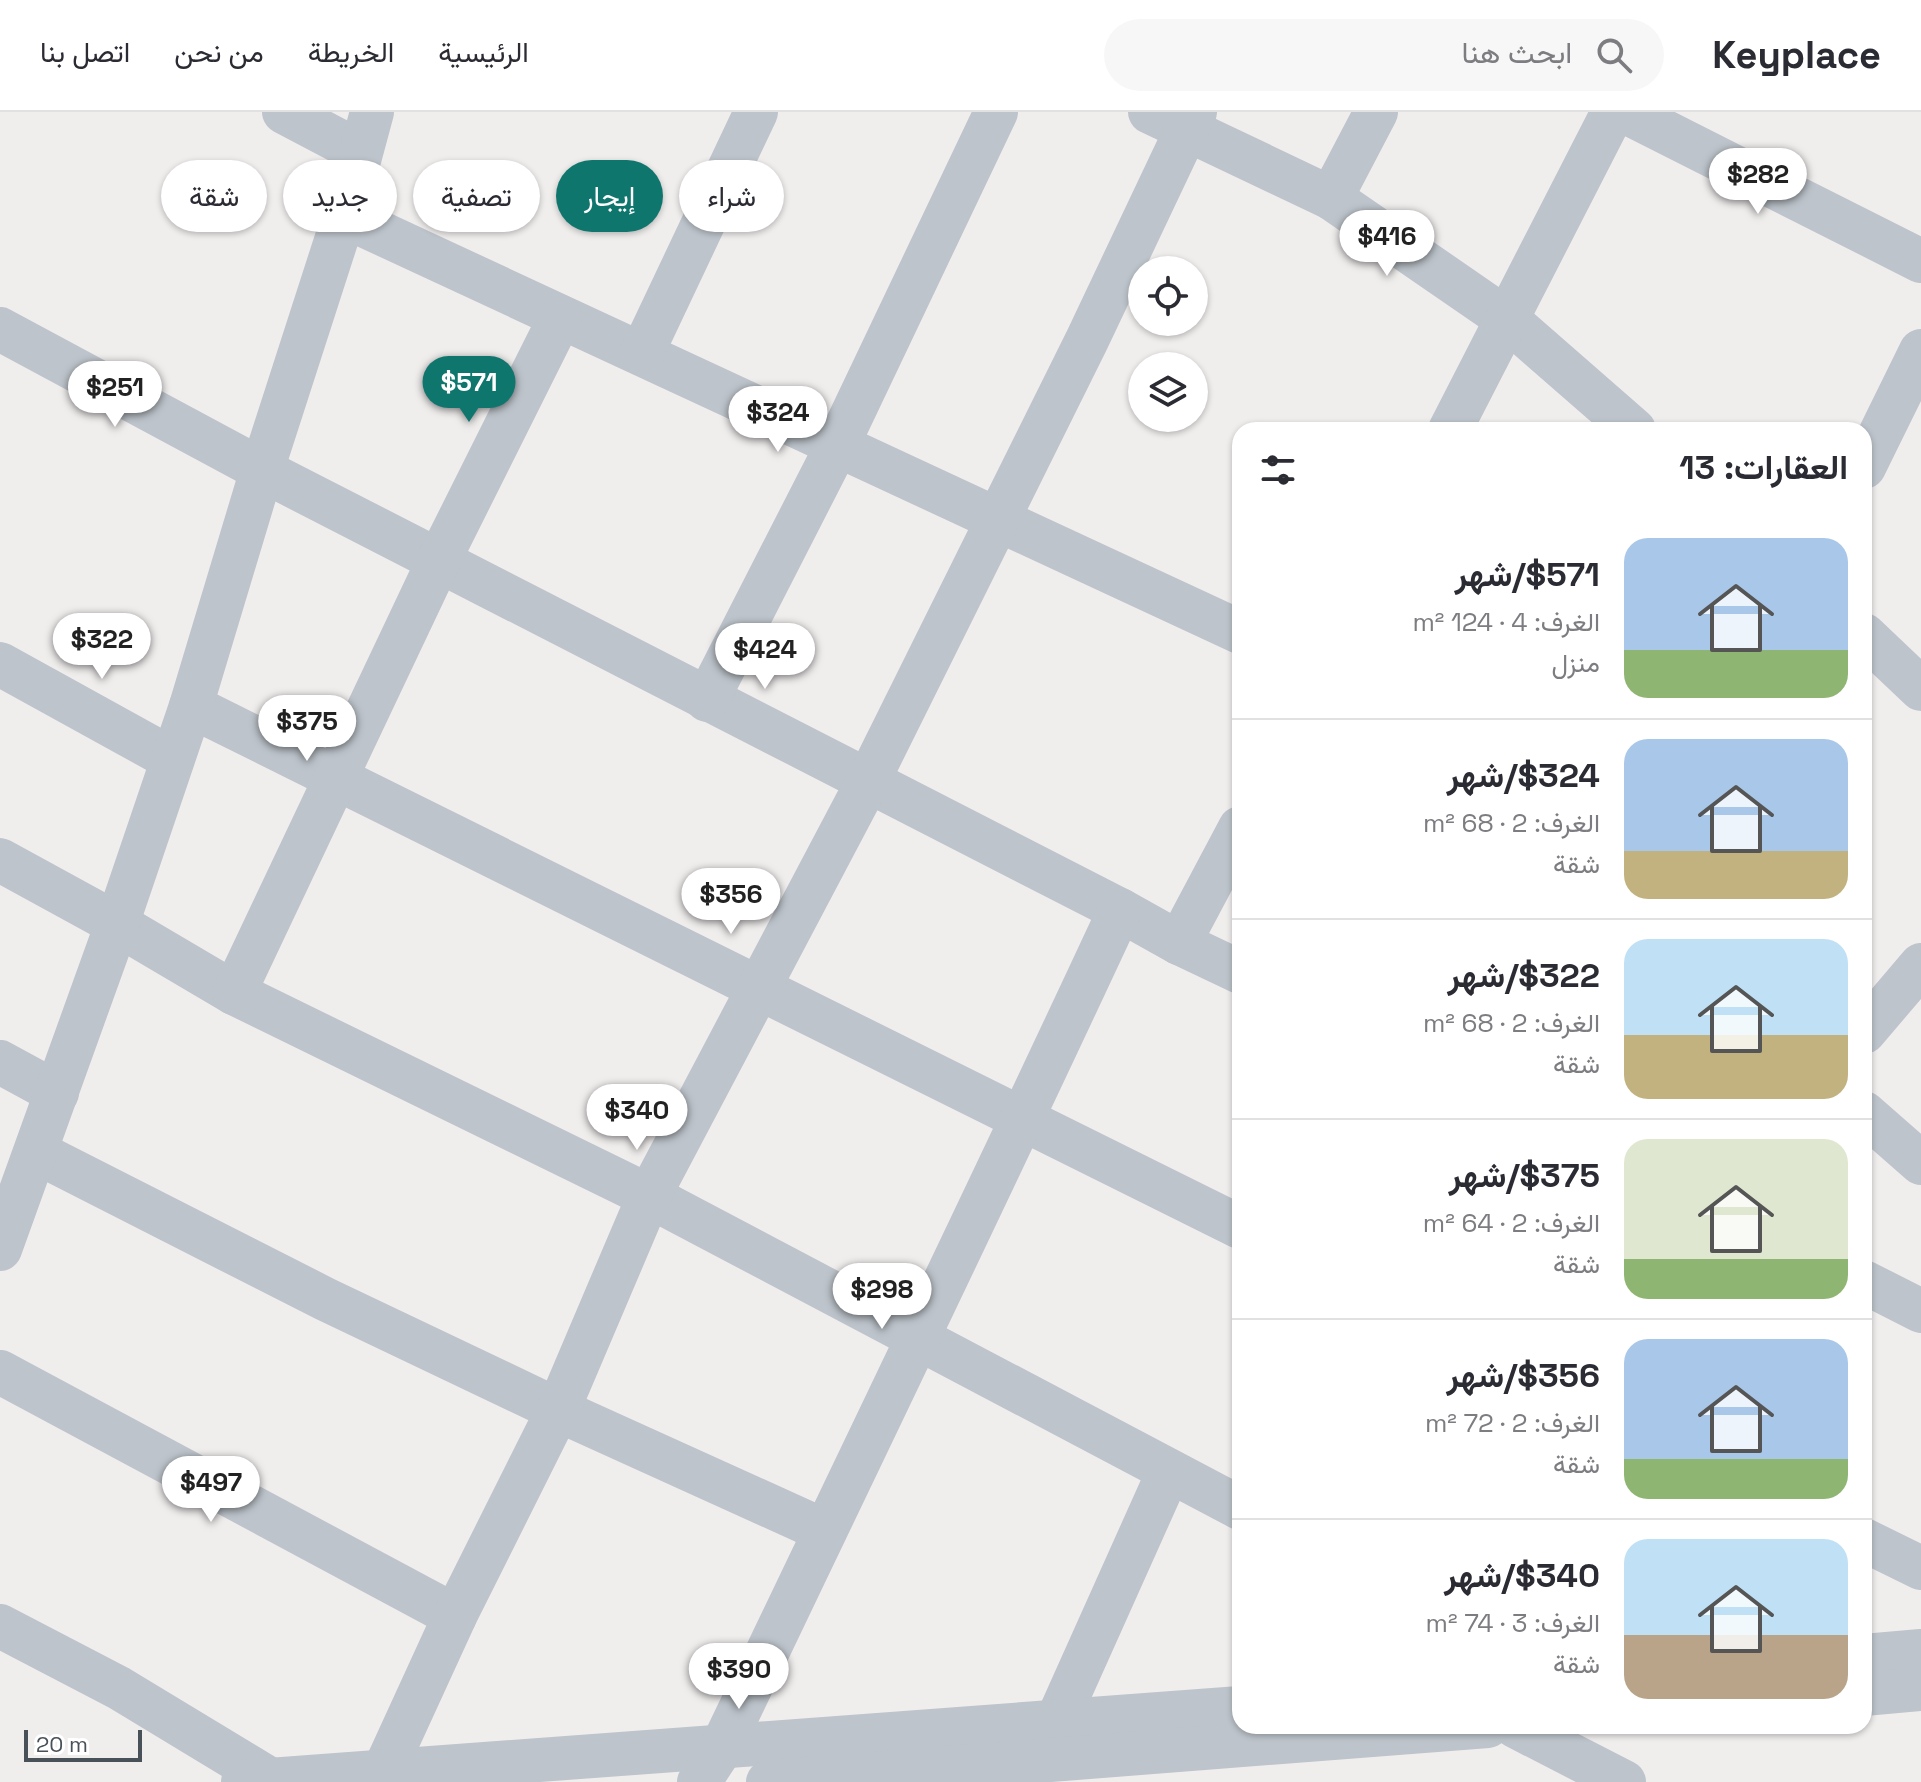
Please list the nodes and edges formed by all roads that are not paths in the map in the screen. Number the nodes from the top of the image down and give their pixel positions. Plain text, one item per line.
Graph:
1 (284, 112) edge
2 (756, 112) edge
3 (996, 112) edge
4 (1376, 112) edge
5 (1613, 112) edge
6 (1626, 112) edge
7 (1177, 118) edge
8 (366, 132) edge
9 (359, 160) edge
10 (1331, 198) junction
11 (339, 232) edge
12 (378, 232) edge
13 (1921, 261) edge
14 (560, 318) junction
15 (1508, 320) junction
16 (0, 329) edge
17 (1921, 351) edge
18 (642, 353) junction
19 (1454, 422) edge
20 (1625, 422) edge
21 (838, 444) junction
22 (1872, 451) edge
23 (262, 470) junction
24 (998, 519) junction
25 (439, 560) junction
26 (1232, 628) edge
27 (1872, 643) edge
28 (0, 664) edge
29 (1921, 689) edge
30 (707, 700) junction
31 (191, 706) junction
32 (172, 759) junction
33 (337, 779) junction
34 (868, 781) junction
35 (1232, 843) edge
36 (0, 860) edge
37 (1120, 910) junction
38 (117, 924) junction
39 (1179, 943) junction
40 (1921, 965) edge
41 (1232, 968) edge
42 (758, 988) junction
43 (234, 993) junction
44 (1872, 1023) edge
45 (0, 1062) edge
46 (57, 1093) junction
47 (1024, 1118) junction
48 (1872, 1120) edge
49 (36, 1152) junction
50 (1921, 1163) edge
51 (649, 1196) junction
52 (1232, 1223) edge
53 (0, 1249) edge
54 (1872, 1286) edge
55 (1921, 1311) edge
56 (916, 1337) junction
57 (0, 1372) edge
58 (558, 1410) junction
59 (1169, 1471) junction
60 (1232, 1504) edge
61 (825, 1531) junction
62 (1872, 1544) edge
63 (1921, 1568) edge
64 (455, 1616) junction
65 (0, 1626) edge
66 (1921, 1651) edge
67 (1872, 1655) edge
68 (1921, 1689) edge
69 (1872, 1693) edge
70 (1232, 1709) edge
71 (1059, 1720) junction
72 (1429, 1734) edge
73 (1531, 1734) edge
74 (711, 1764) edge
75 (1198, 1765) edge
76 (384, 1771) junction
77 (1032, 1772) edge
78 (257, 1781) edge
79 (768, 1782) edge
80 (1624, 1782) edge

1 - 8 street
2 - 18 street
3 - 21 street
4 - 10 street
5 - 15 street
6 - 13 street
7 - 10 street
7 - 24 street
8 - 9 street
10 - 15 street
11 - 23 street
12 - 14 street
14 - 18 street
14 - 25 street
15 - 19 street
15 - 20 street
16 - 23 street
17 - 22 street
18 - 21 street
21 - 24 street
21 - 30 street
23 - 25 street
23 - 31 street
24 - 26 street
24 - 34 street
25 - 30 street
25 - 33 street
27 - 29 street
28 - 32 street
30 - 34 street
31 - 32 street
31 - 33 street
32 - 38 street
33 - 42 street
33 - 43 street
34 - 37 street
34 - 42 street
35 - 39 street
36 - 38 street
37 - 39 street
37 - 47 street
38 - 43 street
38 - 46 street
39 - 41 street
40 - 44 street
42 - 47 street
42 - 51 street
43 - 51 street
45 - 46 street
46 - 49 street
47 - 52 street
47 - 56 street
48 - 50 street
49 - 53 street
49 - 58 street
51 - 56 street
51 - 58 street
54 - 55 street
56 - 59 street
56 - 61 street
57 - 64 street
58 - 61 street
58 - 64 street
59 - 60 street
59 - 71 street
61 - 74 street
62 - 63 street
64 - 76 street
65 - 78 street
66 - 67 street
68 - 69 street
70 - 71 street
71 - 74 street
71 - 77 street
72 - 75 street
73 - 80 street
74 - 76 street
75 - 77 street
76 - 78 street
77 - 79 street

